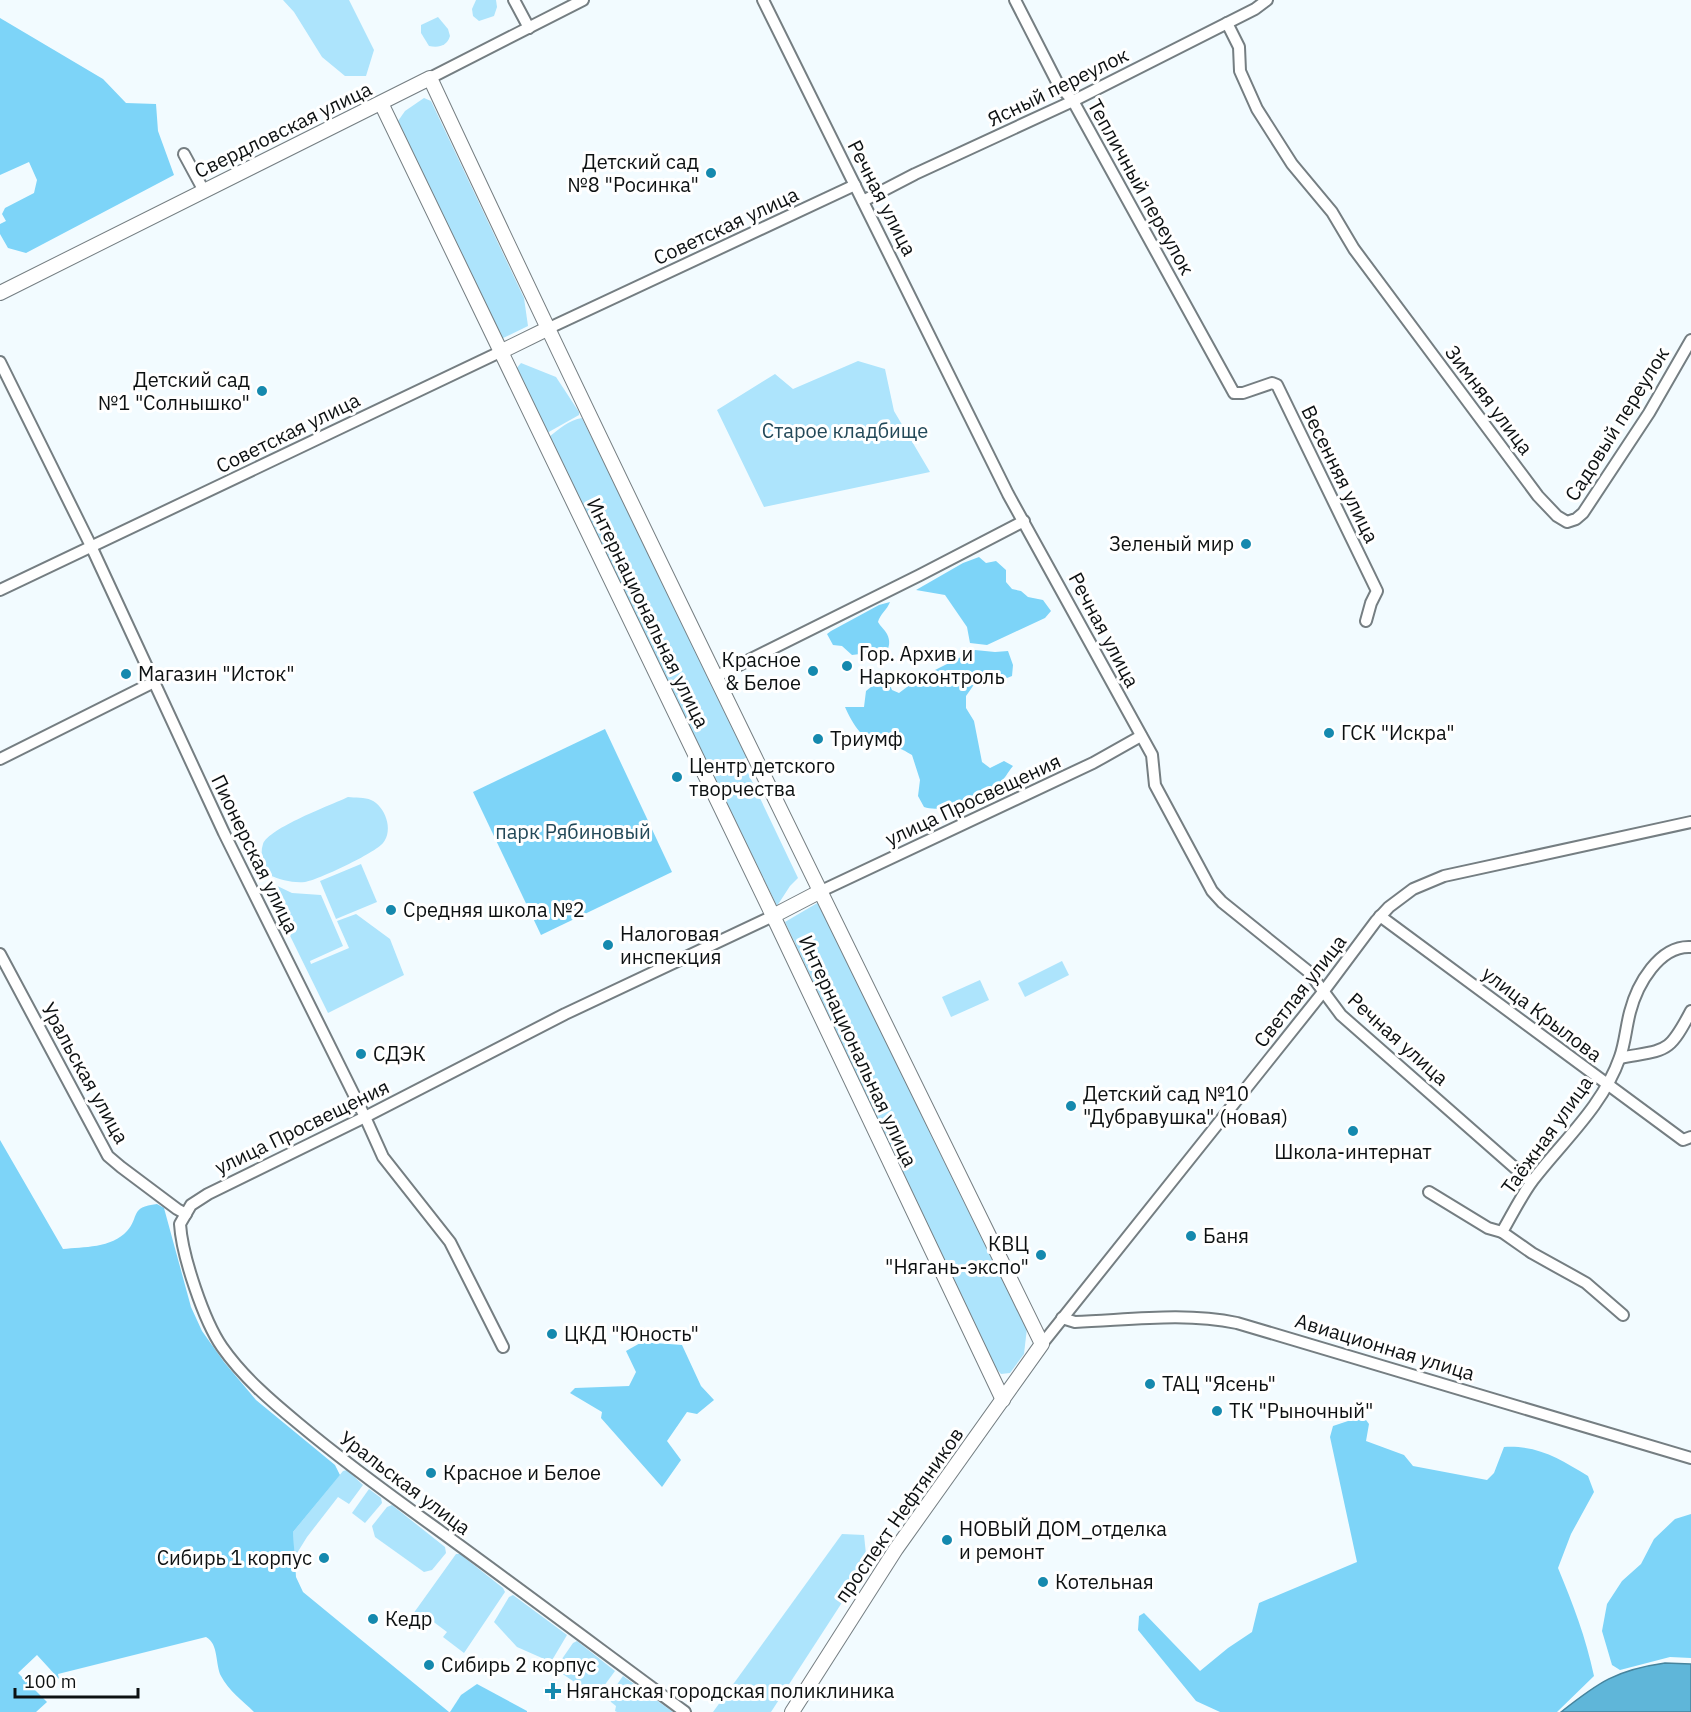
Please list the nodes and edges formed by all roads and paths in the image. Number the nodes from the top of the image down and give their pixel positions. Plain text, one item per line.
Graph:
1 (514, 0) edge
2 (584, 0) edge
3 (763, 0) edge
4 (1015, 0) edge
5 (1267, 0) edge
6 (1227, 23) junction
7 (529, 28) junction
8 (430, 78) junction
9 (1073, 101) junction
10 (381, 103) junction
11 (184, 154) dead end
12 (855, 185) junction
13 (204, 191) junction
14 (863, 201) junction
15 (0, 293) edge
16 (547, 329) junction
17 (1691, 339) edge
18 (500, 352) junction
19 (0, 362) edge
20 (1234, 393) joint
21 (1024, 520) junction
22 (1567, 522) joint
23 (92, 546) junction
24 (0, 590) edge
25 (1366, 621) dead end
26 (715, 677) junction
27 (154, 682) junction
28 (1141, 736) junction
29 (0, 759) edge
30 (1691, 822) edge
31 (819, 892) junction
32 (773, 916) junction
33 (1380, 916) junction
34 (1691, 947) edge
35 (0, 954) edge
36 (1323, 992) junction
37 (1691, 1011) edge
38 (1620, 1058) junction
39 (1607, 1085) junction
40 (365, 1117) junction
41 (1687, 1138) edge
42 (1532, 1182) junction
43 (1429, 1192) dead end
44 (183, 1219) junction
45 (1502, 1232) junction
46 (1623, 1315) dead end
47 (1062, 1318) junction
48 (1042, 1344) junction
49 (503, 1347) dead end
50 (1003, 1400) junction
51 (1691, 1458) edge
52 (685, 1712) edge
53 (792, 1712) edge

1 - 7 street
2 - 7 street, Свердловская улица
3 - 12 street, Речная улица
4 - 9 street, Тепличный переулок
5 - 6 street, Ясный переулок
6 - 9 street, Ясный переулок
6 - 22 street, Зимняя улица
7 - 8 street, Свердловская улица
8 - 10 main road, Свердловская улица
8 - 16 main road, Интернациональная улица
9 - 14 street, Ясный переулок
9 - 20 street, Тепличный переулок
10 - 13 main road, Свердловская улица
10 - 18 main road, Интернациональная улица
11 - 13 street
12 - 14 street, Речная улица
12 - 16 street, Советская улица
13 - 15 main road, Свердловская улица
14 - 21 street, Речная улица
16 - 18 main road
16 - 26 main road, Интернациональная улица
17 - 22 street, Садовый переулок
18 - 23 street, Советская улица
18 - 32 main road, Интернациональная улица
19 - 23 street, Пионерская улица
20 - 25 street, Весенняя улица
21 - 26 street
21 - 28 street, Речная улица
23 - 24 street, Советская улица
23 - 27 street, Пионерская улица
26 - 31 main road, Интернациональная улица
27 - 29 street
27 - 40 street, Пионерская улица
28 - 31 street, улица Просвещения
28 - 36 street, Речная улица
30 - 33 street, Светлая улица
31 - 32 main road
31 - 48 main road, Интернациональная улица
32 - 40 street, улица Просвещения
32 - 50 main road, Интернациональная улица
33 - 36 street, Светлая улица
33 - 39 street, улица Крылова
34 - 38 street, Таёжная улица
35 - 44 street, Уральская улица
36 - 42 street, Речная улица
36 - 47 street, Светлая улица
37 - 38 street
38 - 39 street, Таёжная улица
39 - 41 street, улица Крылова
39 - 42 street, Таёжная улица
40 - 44 street, улица Просвещения
40 - 49 street, Пионерская улица
42 - 45 street, Таёжная улица
43 - 45 street
44 - 52 street, Уральская улица
45 - 46 street
47 - 48 street, Светлая улица
47 - 51 street, Авиационная улица
48 - 50 main road, проспект Нефтяников
50 - 53 main road, проспект Нефтяников

